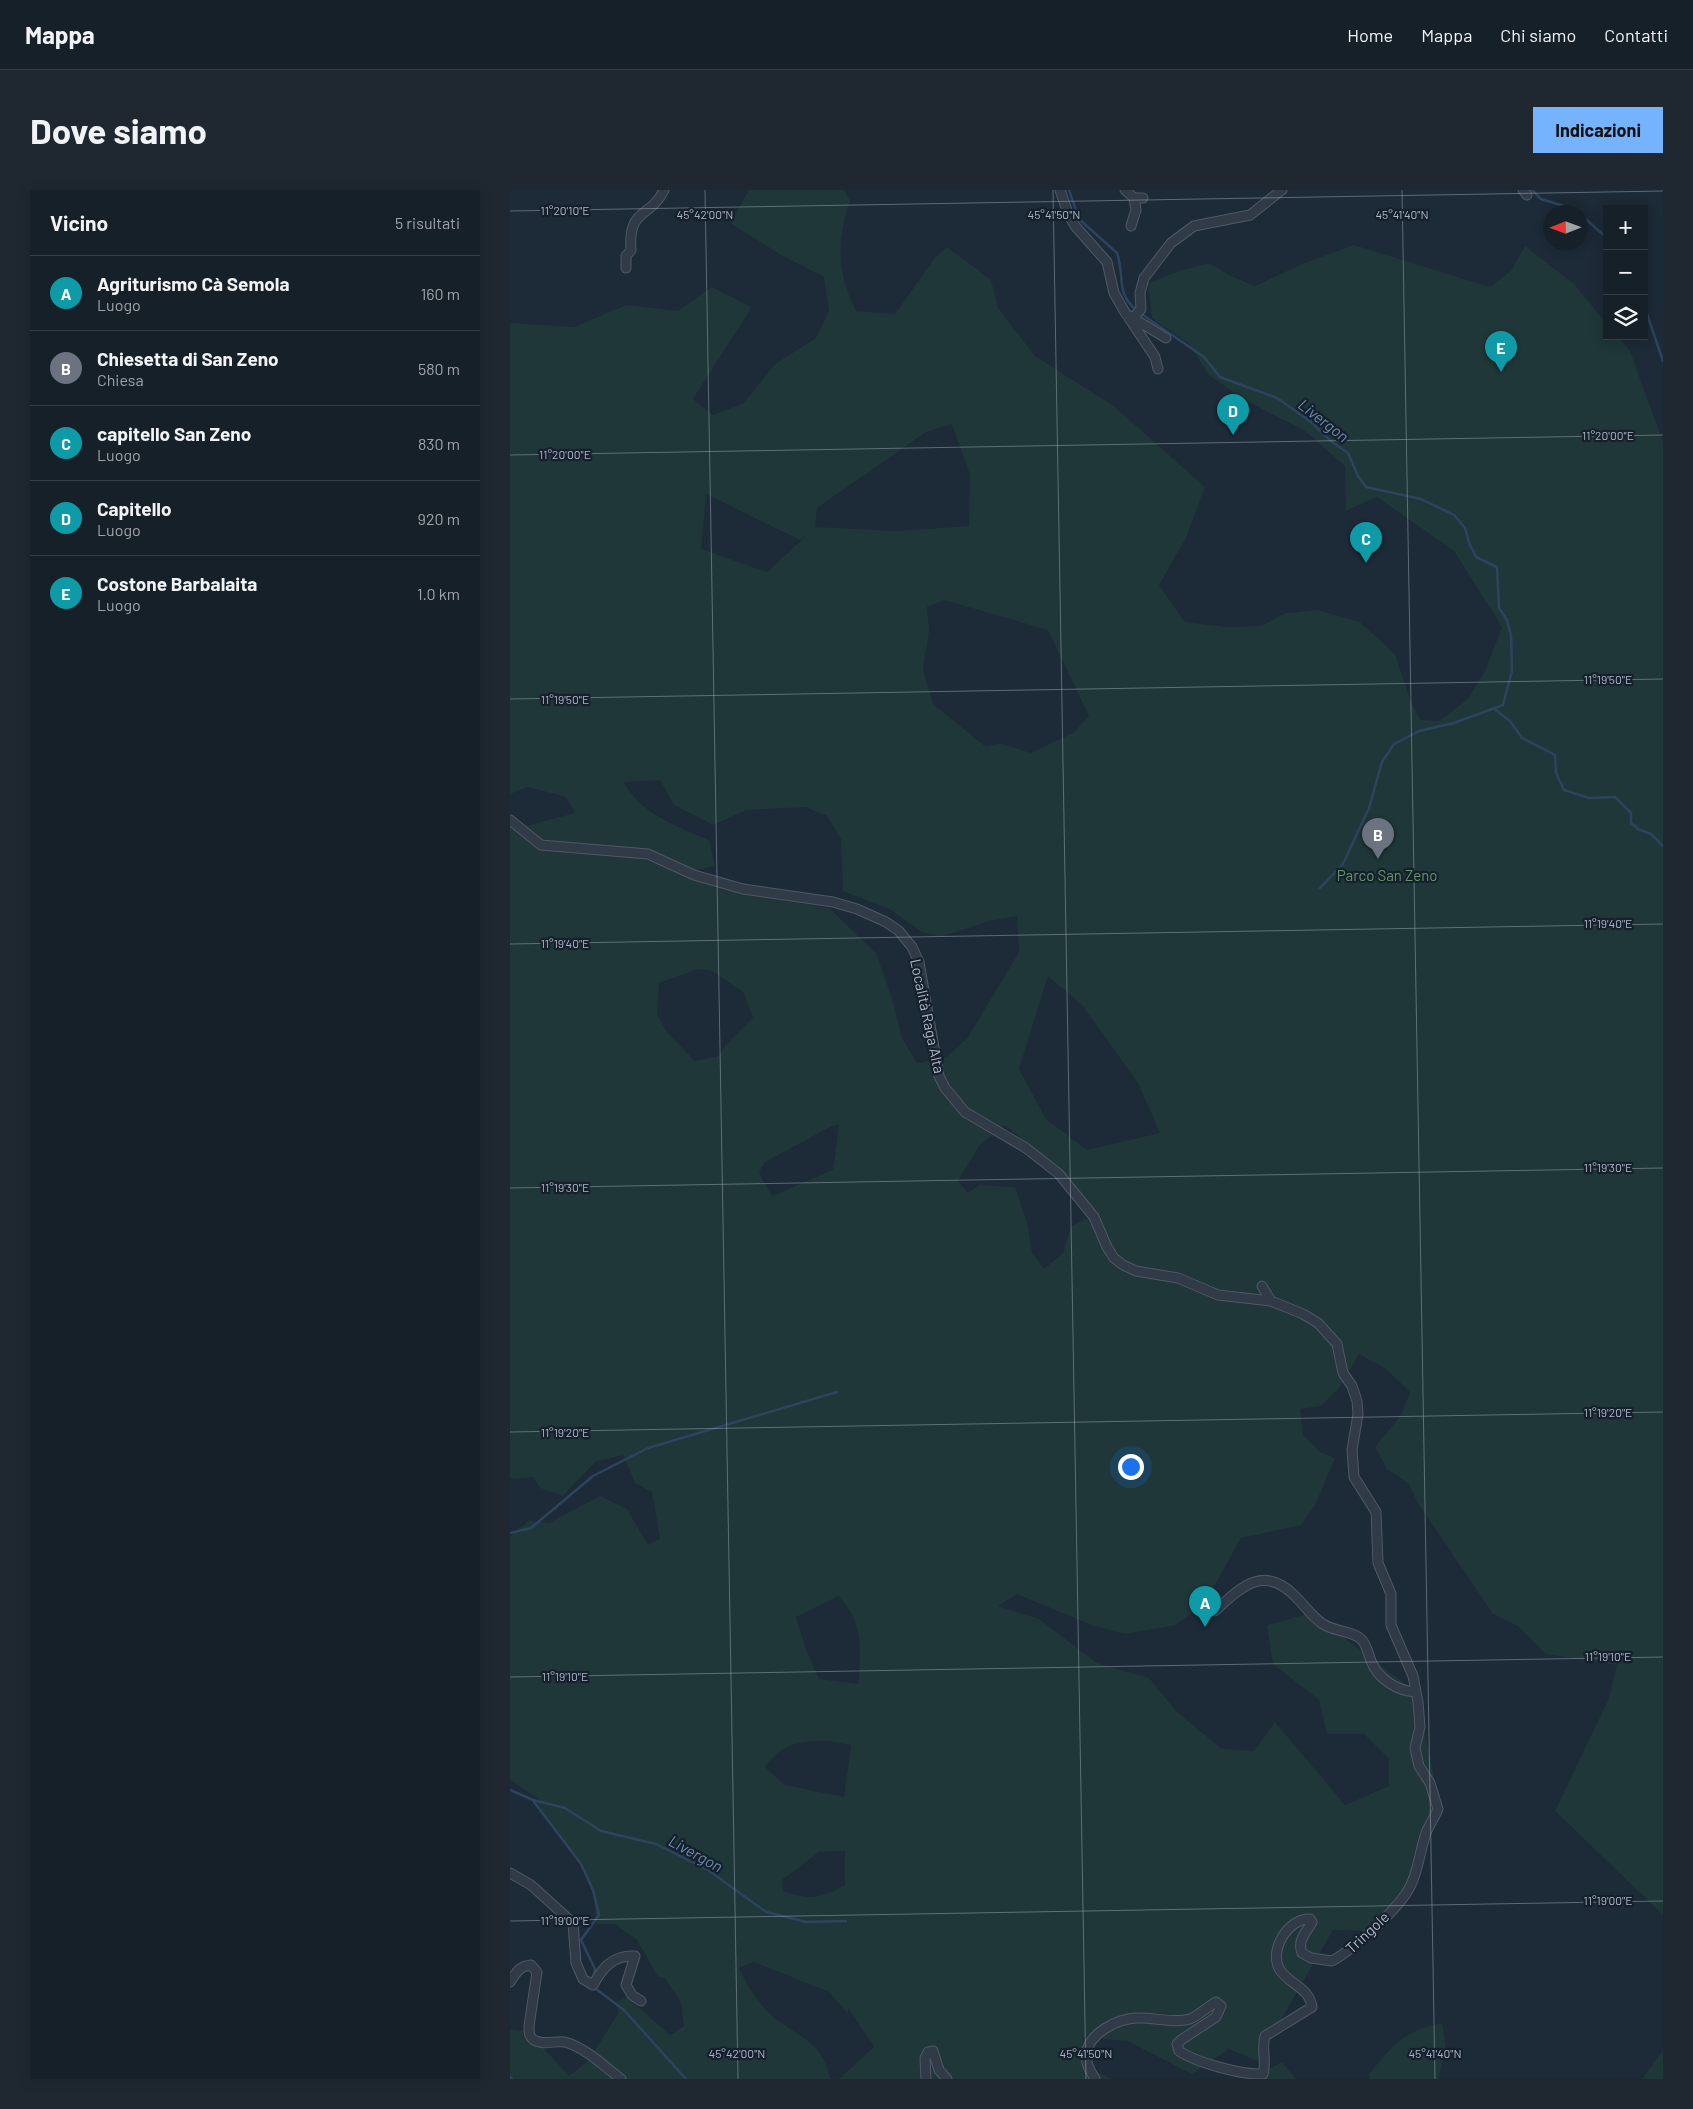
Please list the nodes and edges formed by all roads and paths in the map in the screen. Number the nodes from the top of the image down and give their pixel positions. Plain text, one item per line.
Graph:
1 (664, 190) edge
2 (1060, 190) edge
3 (1126, 190) edge
4 (1282, 190) edge
5 (1131, 226) dead end
6 (626, 268) dead end
7 (1134, 314) junction
8 (1166, 338) dead end
9 (1158, 369) dead end
10 (510, 820) edge
11 (1262, 1286) dead end
12 (1271, 1300) junction
13 (1215, 1611) dead end
14 (1416, 1692) junction
15 (1431, 1825) joint
16 (510, 1873) edge
17 (510, 1982) edge
18 (641, 2001) dead end
19 (621, 2079) edge
20 (926, 2079) edge
21 (947, 2079) edge
22 (1094, 2079) edge

1 - 6 street
2 - 7 street
3 - 5 street
4 - 7 street
7 - 8 street
7 - 9 street
10 - 12 street, Località Raga Alta
11 - 12 street
12 - 14 street, Località Raga Alta
13 - 14 street
14 - 15 street, Località Raga Alta
15 - 22 street, Tringole
16 - 18 street
17 - 19 street
20 - 21 street

